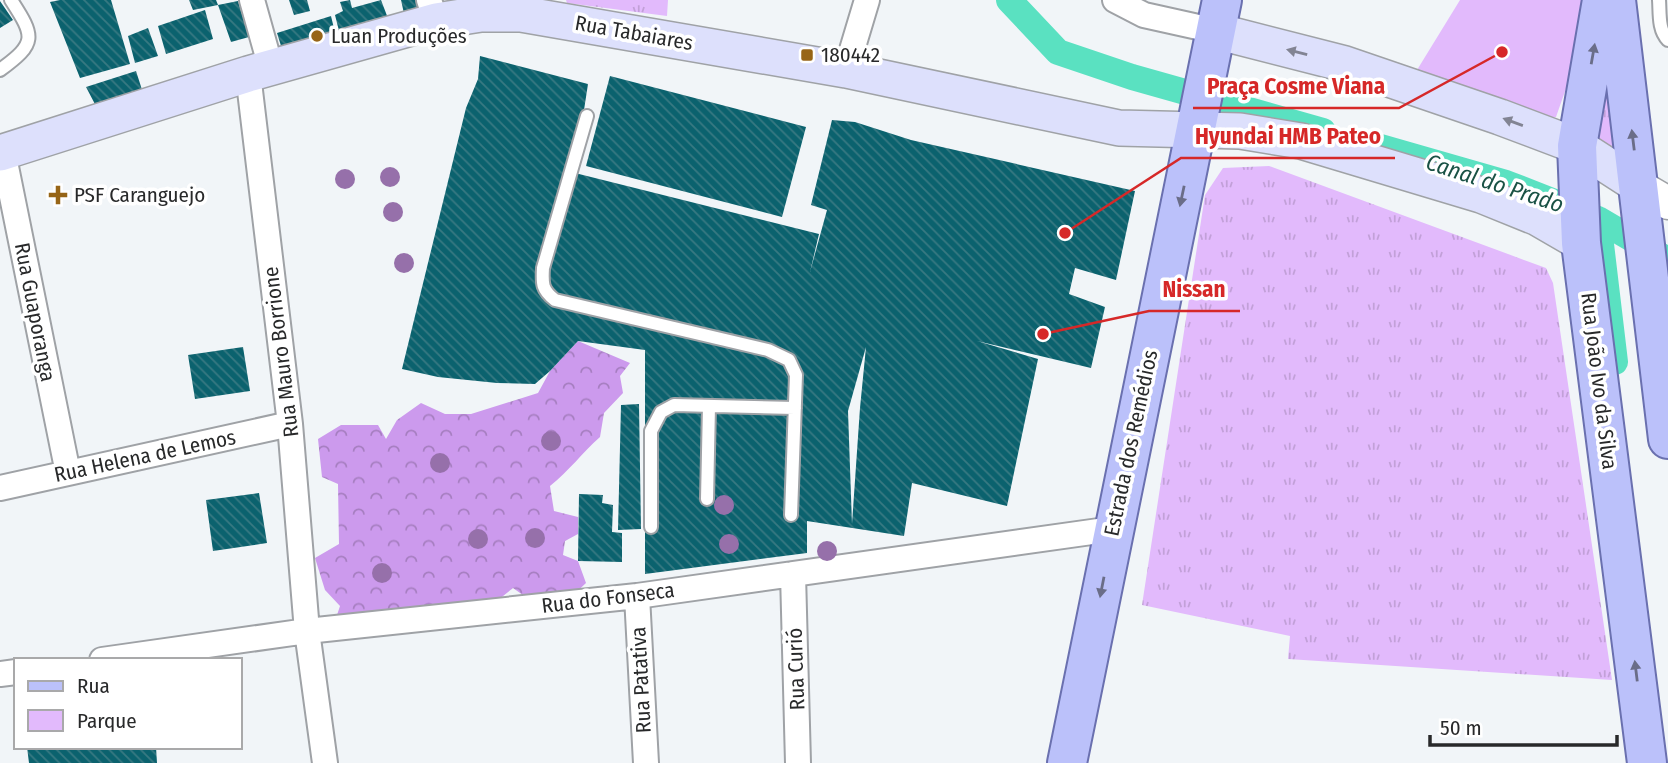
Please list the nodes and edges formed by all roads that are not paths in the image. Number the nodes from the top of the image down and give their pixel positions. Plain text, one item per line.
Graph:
1 (11, 0) edge
2 (252, 0) edge
3 (867, 0) edge
4 (1115, 0) edge
5 (1602, 0) edge
6 (1616, 0) edge
7 (1659, 0) edge
8 (432, 10) edge
9 (1217, 29) edge
10 (1667, 35) edge
11 (0, 70) edge
12 (846, 70) junction
13 (260, 71) junction
14 (587, 116) dead end
15 (1198, 119) junction
16 (2, 152) edge
17 (1578, 162) junction
18 (1653, 194) edge
19 (1580, 233) junction
20 (1658, 320) edge
21 (709, 406) junction
22 (795, 408) junction
23 (290, 424) junction
24 (1668, 439) edge
25 (68, 473) junction
26 (0, 488) edge
27 (707, 499) dead end
28 (790, 515) dead end
29 (651, 527) dead end
30 (1113, 529) junction
31 (793, 574) junction
32 (637, 596) junction
33 (307, 631) junction
34 (116, 658) edge
35 (325, 763) edge
36 (646, 763) edge
37 (798, 763) edge
38 (1067, 763) edge
39 (1647, 763) edge

1 - 11 lane
2 - 13 street, Rua Mauro Borrione
3 - 12 street
4 - 9 street
17 -> 5 main road, Rua João Ivo da Silva
18 -> 6 main road
7 - 10 lane
8 - 12 main road, Rua Tabaiares
8 - 13 main road, Rua Tabaiares
9 - 15 main road, Estrada dos Remédios
17 -> 9 main road
12 - 15 main road, Rua Tabaiares
13 - 16 main road, Rua Tabaiares
13 - 23 street, Rua Mauro Borrione
14 - 22 lane
15 - 19 main road, Rua Tabaiares
15 -> 30 main road, Estrada dos Remédios
16 - 25 street, Rua Guaporanga
17 - 18 main road
17 - 19 main road, Rua João Ivo da Silva
18 - 20 main road
39 -> 19 main road, Rua João Ivo da Silva
20 - 24 main road
21 - 22 lane
21 - 27 lane
21 - 29 lane
22 - 28 lane
23 - 25 street, Rua Helena de Lemos
23 - 33 street, Rua Mauro Borrione
25 - 26 street, Rua Helena de Lemos
30 - 31 street, Rua do Fonseca
30 -> 38 main road, Estrada dos Remédios
31 - 32 street, Rua do Fonseca
31 - 37 street, Rua Curió
32 - 33 street, Rua do Fonseca
32 - 36 street, Rua Patativa
33 - 34 street, Rua do Fonseca
33 - 35 street, Rua Mauro Borrione

